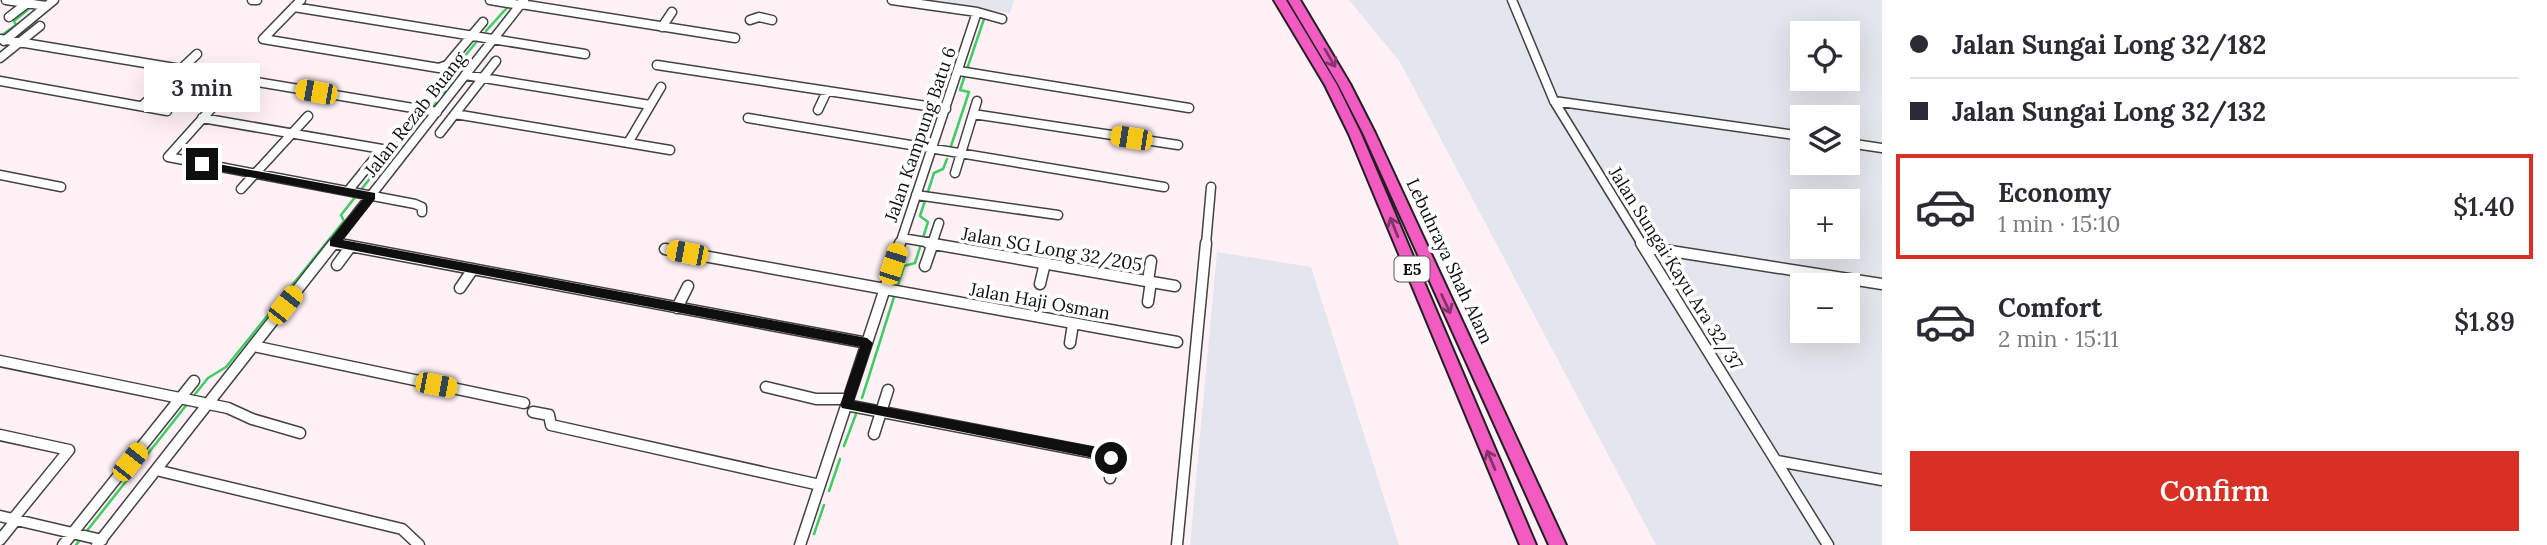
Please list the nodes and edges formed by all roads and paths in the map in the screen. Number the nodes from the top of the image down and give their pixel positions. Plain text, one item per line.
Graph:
1 (6, 0) edge
2 (54, 0) edge
3 (302, 0) edge
4 (490, 0) edge
5 (892, 0) edge
6 (1280, 0) edge
7 (1294, 0) edge
8 (1512, 0) edge
9 (29, 2) edge
10 (518, 3) edge
11 (46, 6) junction
12 (294, 7) junction
13 (672, 12) dead end
14 (977, 12) junction
15 (9, 17) dead end
16 (1002, 19) dead end
17 (750, 20) dead end
18 (772, 20) dead end
19 (483, 22) dead end
20 (40, 26) dead end
21 (662, 27) junction
22 (471, 36) junction
23 (494, 38) junction
24 (735, 38) dead end
25 (2, 41) edge
26 (21, 42) junction
27 (197, 54) dead end
28 (585, 54) dead end
29 (0, 58) edge
30 (496, 61) dead end
31 (657, 65) dead end
32 (181, 69) junction
33 (959, 71) junction
34 (465, 75) junction
35 (483, 78) junction
36 (245, 80) dead end
37 (0, 81) edge
38 (661, 87) dead end
39 (827, 91) junction
40 (219, 100) dead end
41 (977, 101) dead end
42 (1554, 101) junction
43 (650, 105) junction
44 (142, 106) junction
45 (1189, 108) dead end
46 (940, 109) junction
47 (818, 110) dead end
48 (167, 111) dead end
49 (429, 111) junction
50 (455, 114) junction
51 (973, 114) junction
52 (308, 116) dead end
53 (202, 118) junction
54 (748, 118) dead end
55 (292, 133) junction
56 (440, 133) dead end
57 (1790, 134) edge
58 (628, 143) junction
59 (1178, 145) dead end
60 (1860, 145) edge
61 (1882, 148) edge
62 (932, 149) junction
63 (670, 150) dead end
64 (960, 155) junction
65 (255, 173) junction
66 (955, 173) dead end
67 (0, 176) edge
68 (61, 187) dead end
69 (1164, 187) dead end
70 (1211, 187) dead end
71 (241, 189) dead end
72 (359, 193) junction
73 (916, 195) junction
74 (422, 212) dead end
75 (1058, 215) dead end
76 (939, 223) dead end
77 (902, 238) junction
78 (334, 243) junction
79 (928, 244) junction
80 (351, 246) junction
81 (1645, 247) junction
82 (665, 249) dead end
83 (1151, 261) dead end
84 (1045, 263) junction
85 (337, 265) dead end
86 (925, 266) dead end
87 (473, 269) junction
88 (1150, 281) junction
89 (1040, 284) dead end
90 (1882, 284) edge
91 (688, 286) dead end
92 (1175, 286) dead end
93 (460, 288) dead end
94 (891, 290) junction
95 (1148, 302) dead end
96 (677, 308) junction
97 (1073, 324) junction
98 (1070, 342) dead end
99 (1177, 342) dead end
100 (867, 343) junction
101 (253, 346) junction
102 (0, 360) edge
103 (194, 381) dead end
104 (766, 387) dead end
105 (888, 390) dead end
106 (187, 401) junction
107 (847, 402) junction
108 (209, 403) junction
109 (524, 403) dead end
110 (881, 411) junction
111 (533, 412) dead end
112 (300, 433) dead end
113 (0, 435) edge
114 (874, 435) dead end
115 (1777, 461) junction
116 (156, 470) junction
117 (1110, 478) dead end
118 (1882, 480) edge
119 (820, 485) junction
120 (0, 516) edge
121 (14, 520) junction
122 (79, 535) junction
123 (0, 540) edge
124 (1556, 540) edge
125 (99, 542) edge
126 (63, 545) edge
127 (419, 545) edge
128 (800, 545) edge
129 (1177, 545) edge
130 (1526, 545) edge
131 (1828, 545) edge

1 - 9 street
2 - 11 street
3 - 12 street
4 - 10 street
5 - 14 street
130 -> 6 highway, Lebuhraya Shah Alam / E5
7 -> 124 highway, Lebuhraya Shah Alam / E5
8 - 42 street, Jalan Sungai Kayu Ara 32/37
9 - 11 street
9 - 15 street
10 - 21 street
10 - 23 street, Jalan Rezab Buang
11 - 25 street
12 - 22 street
12 - 22 street
13 - 21 street
14 - 16 street
14 - 33 street, Jalan Kampung Batu 6
17 - 18 street
19 - 22 street
20 - 26 street
21 - 24 street
22 - 23 street
23 - 28 street
23 - 34 street, Jalan Rezab Buang
25 - 26 street
26 - 29 street
26 - 32 street
27 - 32 street
30 - 35 street
31 - 39 street
32 - 44 street
33 - 45 street
33 - 46 street, Jalan Kampung Batu 6
34 - 35 street
34 - 49 street, Jalan Rezab Buang
35 - 43 street
35 - 50 street
36 - 49 street
37 - 44 street
38 - 43 street
39 - 46 street
39 - 47 street
40 - 53 street
41 - 51 street
42 - 57 street
42 - 81 street, Jalan Sungai Kayu Ara 32/37
43 - 58 street
44 - 48 street
46 - 62 street, Jalan Kampung Batu 6
49 - 72 street, Jalan Rezab Buang
50 - 56 street
50 - 58 street
51 - 59 street
51 - 64 street
52 - 55 street
53 - 55 street
53 - 65 street
54 - 62 street
55 - 65 street
55 - 72 street
58 - 63 street
60 - 61 street
62 - 64 street
62 - 73 street, Jalan Kampung Batu 6
64 - 66 street
64 - 69 street
65 - 71 street
65 - 72 street
67 - 68 street
70 - 129 street
72 - 74 street
72 - 78 street, Jalan Rezab Buang
73 - 75 street
73 - 77 street, Jalan Kampung Batu 6
76 - 79 street
77 - 79 street, Jalan SG Long 32/205
77 - 94 street, Jalan Kampung Batu 6
78 - 80 street
78 - 101 street, Jalan Rezab Buang
79 - 84 street, Jalan SG Long 32/205
79 - 86 street
80 - 85 street
80 - 87 street
81 - 90 street
81 - 115 street, Jalan Sungai Kayu Ara 32/37
82 - 94 street, Jalan Haji Osman
83 - 88 street
84 - 88 street, Jalan SG Long 32/205
84 - 89 street
87 - 93 street
87 - 96 street
88 - 92 street, Jalan SG Long 32/205
88 - 95 street
91 - 96 street
94 - 97 street, Jalan Haji Osman
94 - 100 street, Jalan Kampung Batu 6
96 - 100 street
97 - 98 street
97 - 99 street, Jalan Haji Osman
100 - 107 street, Jalan Kampung Batu 6
101 - 108 street, Jalan Rezab Buang
101 - 109 street
102 - 106 street
103 - 106 street
104 - 107 street
105 - 110 street
106 - 108 street
106 - 122 street
107 - 110 street
107 - 119 street, Jalan Kampung Batu 6
108 - 112 street
108 - 116 street, Jalan Rezab Buang
110 - 114 street
110 - 117 street
111 - 119 street
113 - 121 street
115 - 118 street
115 - 131 street, Jalan Sungai Kayu Ara 32/37
116 - 125 street, Jalan Rezab Buang
116 - 127 street
119 - 128 street, Jalan Kampung Batu 6
120 - 121 street
121 - 122 street
121 - 123 street
122 - 125 street
122 - 126 street

